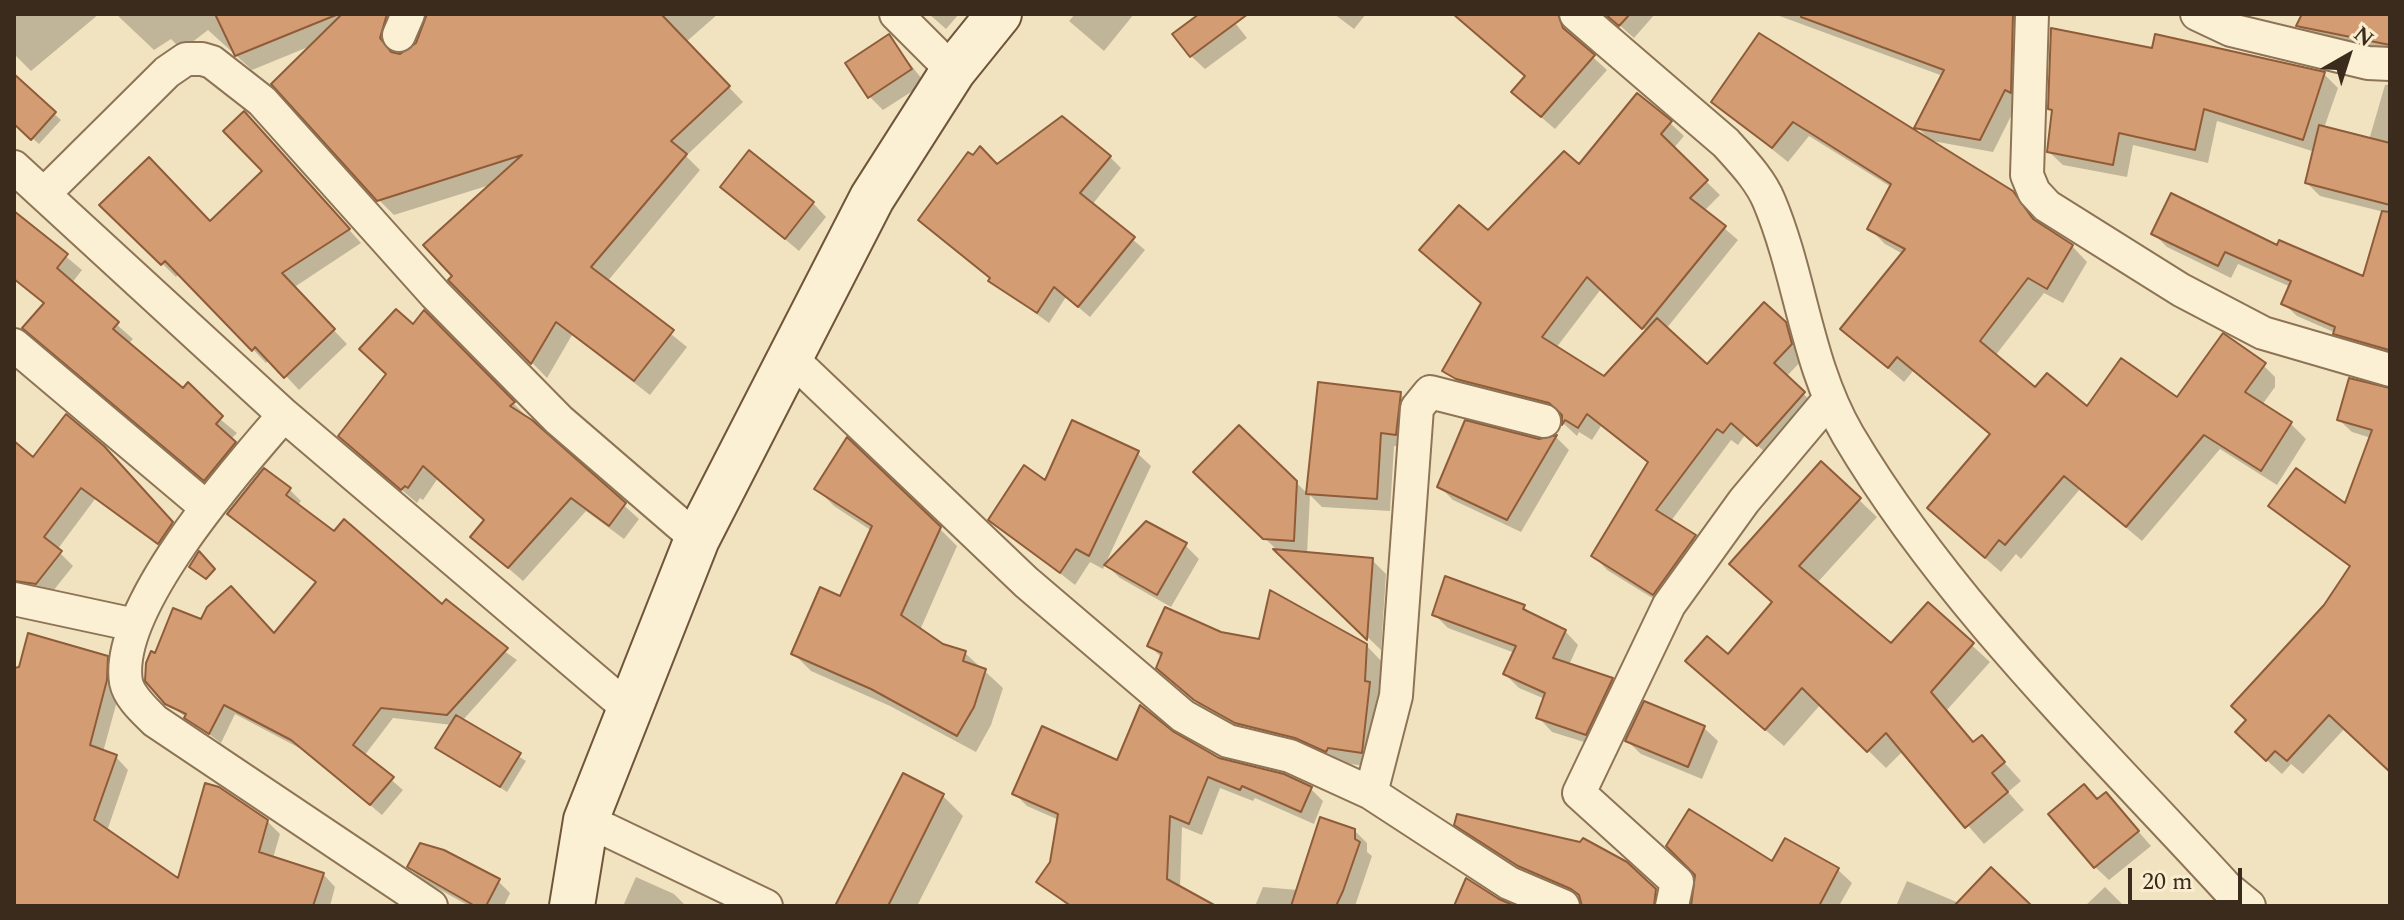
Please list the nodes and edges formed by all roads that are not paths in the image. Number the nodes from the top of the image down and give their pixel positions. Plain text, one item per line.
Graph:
1 (896, 14) edge
2 (999, 14) edge
3 (1576, 14) edge
4 (2032, 14) edge
5 (2197, 14) edge
6 (2390, 64) edge
7 (953, 71) junction
8 (14, 167) edge
9 (44, 194) junction
10 (14, 345) edge
11 (791, 358) junction
12 (2390, 370) edge
13 (1828, 401) junction
14 (284, 415) junction
15 (1544, 421) dead end
16 (207, 508) junction
17 (697, 539) junction
18 (14, 599) edge
19 (135, 625) junction
20 (629, 709) junction
21 (1371, 793) junction
22 (586, 820) junction
23 (2231, 900) edge
24 (431, 906) edge
25 (572, 906) edge
26 (766, 906) edge
27 (1563, 906) edge
28 (1672, 906) edge

1 - 7 street
2 - 7 street
3 - 13 street
4 - 12 street
5 - 6 street
7 - 11 street
8 - 9 street
9 - 14 street
9 - 17 street
10 - 16 street
11 - 17 street
11 - 21 street
13 - 23 street
13 - 28 street
14 - 16 street
14 - 20 street
15 - 21 street
16 - 19 street
17 - 20 street
18 - 19 street
19 - 24 street
20 - 22 street
21 - 27 street
22 - 25 street
22 - 26 street

